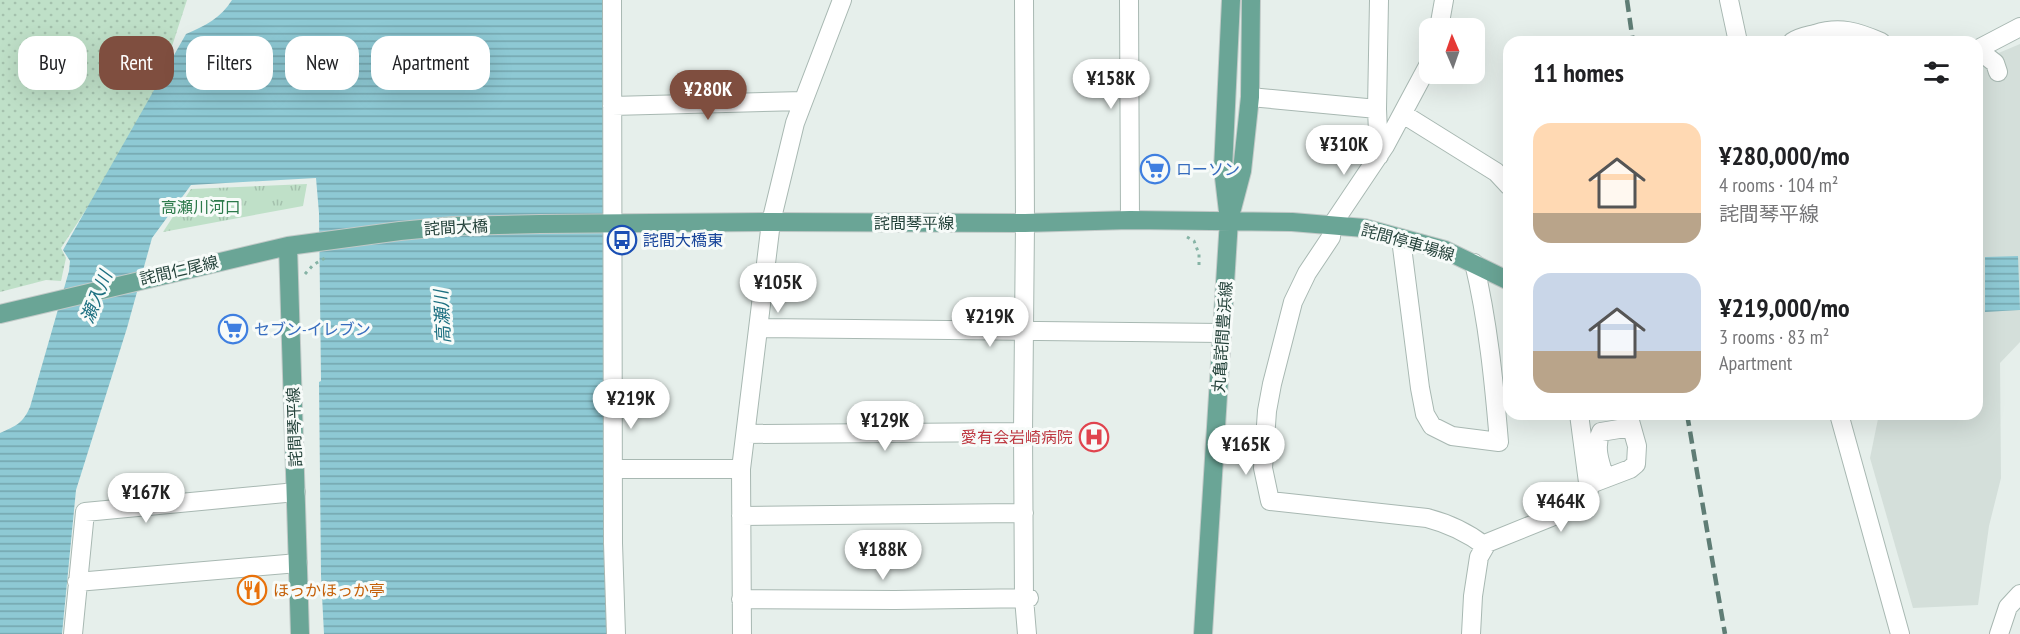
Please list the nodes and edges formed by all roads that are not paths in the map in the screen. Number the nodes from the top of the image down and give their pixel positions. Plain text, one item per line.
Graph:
1 (612, 0) edge
2 (842, 0) edge
3 (1024, 0) edge
4 (1129, 0) edge
5 (1231, 0) edge
6 (1251, 0) edge
7 (1379, 0) edge
8 (1444, 0) edge
9 (1729, 0) edge
10 (1441, 18) edge
11 (2020, 27) edge
12 (1737, 36) edge
13 (1807, 36) edge
14 (1866, 36) edge
15 (1983, 46) edge
16 (1983, 54) edge
17 (1998, 72) dead end
18 (1419, 83) edge
19 (1250, 97) junction
20 (803, 100) junction
21 (612, 106) junction
22 (1377, 110) junction
23 (1403, 114) junction
24 (1378, 156) junction
25 (1503, 180) edge
26 (1130, 220) junction
27 (1229, 220) junction
28 (771, 222) junction
29 (1025, 223) junction
30 (606, 224) junction
31 (1332, 225) junction
32 (1401, 238) junction
33 (288, 246) junction
34 (1474, 263) junction
35 (1503, 278) edge
36 (0, 314) edge
37 (758, 328) junction
38 (1024, 330) junction
39 (1222, 333) junction
40 (1580, 420) edge
41 (1629, 420) edge
42 (1841, 420) edge
43 (1023, 432) junction
44 (746, 434) junction
45 (613, 469) junction
46 (741, 469) junction
47 (1596, 482) junction
48 (296, 492) junction
49 (1024, 513) junction
50 (741, 516) junction
51 (1485, 546) junction
52 (298, 563) junction
53 (77, 582) junction
54 (2020, 594) edge
55 (1027, 598) junction
56 (741, 599) junction
57 (73, 634) edge
58 (300, 634) edge
59 (616, 634) edge
60 (742, 634) edge
61 (1027, 634) edge
62 (1203, 634) edge
63 (1471, 634) edge
64 (1900, 634) edge
65 (1999, 634) edge

1 - 21 street
2 - 20 street
3 - 29 street
4 - 26 street
5 - 27 main road, 丸亀詫間豊浜線
6 - 19 main road, 丸亀詫間豊浜線
7 - 22 street
8 - 10 street
9 - 12 street
11 - 15 street
13 - 14 street
16 - 17 street
18 - 23 street
19 - 22 street
19 - 27 main road, 丸亀詫間豊浜線
20 - 21 street
20 - 28 street
21 - 30 street
22 - 24 street
23 - 24 street
23 - 25 street
24 - 31 street
26 - 27 main road, 詫間琴平線
26 - 29 main road, 詫間琴平線
27 - 31 main road, 詫間停車場線
27 - 39 main road, 丸亀詫間豊浜線
28 - 29 main road, 詫間琴平線
28 - 30 main road, 詫間琴平線
28 - 37 street
29 - 38 street
30 - 33 main road, 詫間大橋
30 - 45 street
31 - 32 main road, 詫間停車場線
31 - 51 street
32 - 34 main road, 詫間停車場線
32 - 34 street
33 - 36 main road, 詫間仁尾線
33 - 48 main road, 詫間琴平線
34 - 35 main road, 詫間停車場線
37 - 38 street
37 - 44 street
38 - 39 street
38 - 43 street
39 - 62 main road, 丸亀詫間豊浜線
40 - 47 street
41 - 47 street
41 - 47 street
42 - 64 street
43 - 44 street
43 - 49 street
44 - 46 street
45 - 46 street
45 - 59 street
46 - 50 street
47 - 51 street
48 - 52 main road, 詫間琴平線
48 - 53 street
49 - 50 street
49 - 55 street
50 - 56 street
51 - 63 street
52 - 53 street
52 - 58 main road, 詫間琴平線
53 - 57 street
54 - 65 street
55 - 56 street
55 - 61 street
56 - 60 street

